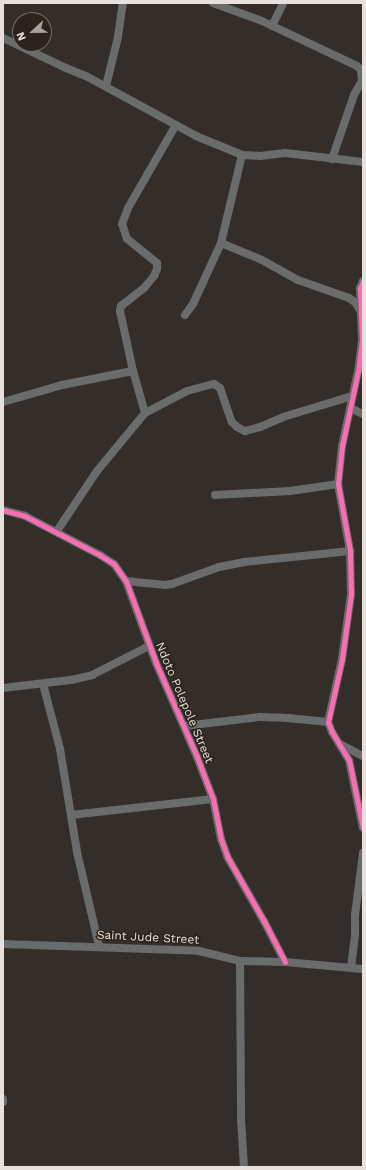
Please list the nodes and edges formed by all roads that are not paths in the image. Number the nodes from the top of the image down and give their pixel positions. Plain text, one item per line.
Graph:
1 (123, 3) edge
2 (213, 3) edge
3 (283, 3) edge
4 (272, 26) junction
5 (3, 38) edge
6 (106, 86) junction
7 (176, 125) junction
8 (242, 155) junction
9 (332, 159) junction
10 (363, 162) edge
11 (221, 243) junction
12 (363, 281) edge
13 (363, 314) edge
14 (185, 315) dead end
15 (133, 371) junction
16 (352, 396) junction
17 (3, 402) edge
18 (350, 408) junction
19 (145, 413) junction
20 (363, 414) edge
21 (338, 484) junction
22 (215, 495) dead end
23 (3, 510) edge
24 (56, 531) junction
25 (350, 551) junction
26 (126, 581) junction
27 (149, 646) junction
28 (43, 684) junction
29 (3, 688) edge
30 (328, 722) junction
31 (184, 726) junction
32 (339, 744) junction
33 (363, 756) edge
34 (213, 800) junction
35 (71, 815) junction
36 (363, 828) edge
37 (363, 853) edge
38 (3, 944) edge
39 (99, 946) junction
40 (240, 961) junction
41 (285, 962) junction
42 (351, 968) junction
43 (363, 969) edge
44 (3, 1099) edge
45 (3, 1102) edge
46 (244, 1167) edge

1 - 6 street
2 - 4 street
3 - 4 street
4 - 9 street
5 - 6 street
6 - 7 street
7 - 8 street
7 - 15 street
8 - 9 street
8 - 11 street
9 - 10 street
11 - 13 street
11 - 14 street
12 - 13 street
13 - 16 street
15 - 17 street
15 - 19 street
16 - 18 street
16 - 19 street
18 - 20 street
18 - 21 street
19 - 24 street
21 - 22 street
21 - 25 street
23 - 24 street, Ndoto Polepole Street
24 - 26 street, Ndoto Polepole Street
25 - 26 street
25 - 30 street
26 - 27 street, Ndoto Polepole Street
27 - 28 street
27 - 31 street, Ndoto Polepole Street
28 - 29 street
28 - 35 street
30 - 31 street
30 - 32 street
31 - 34 street, Ndoto Polepole Street
32 - 33 street
32 - 36 street
34 - 35 street
34 - 41 street, Ndoto Polepole Street
35 - 39 street
37 - 42 street
38 - 39 street, Saint Jude Street
39 - 40 street, Saint Jude Street
40 - 41 street, Saint Jude Street
40 - 46 street
41 - 42 street, Saint Jude Street
42 - 43 street, Saint Jude Street
44 - 45 street

